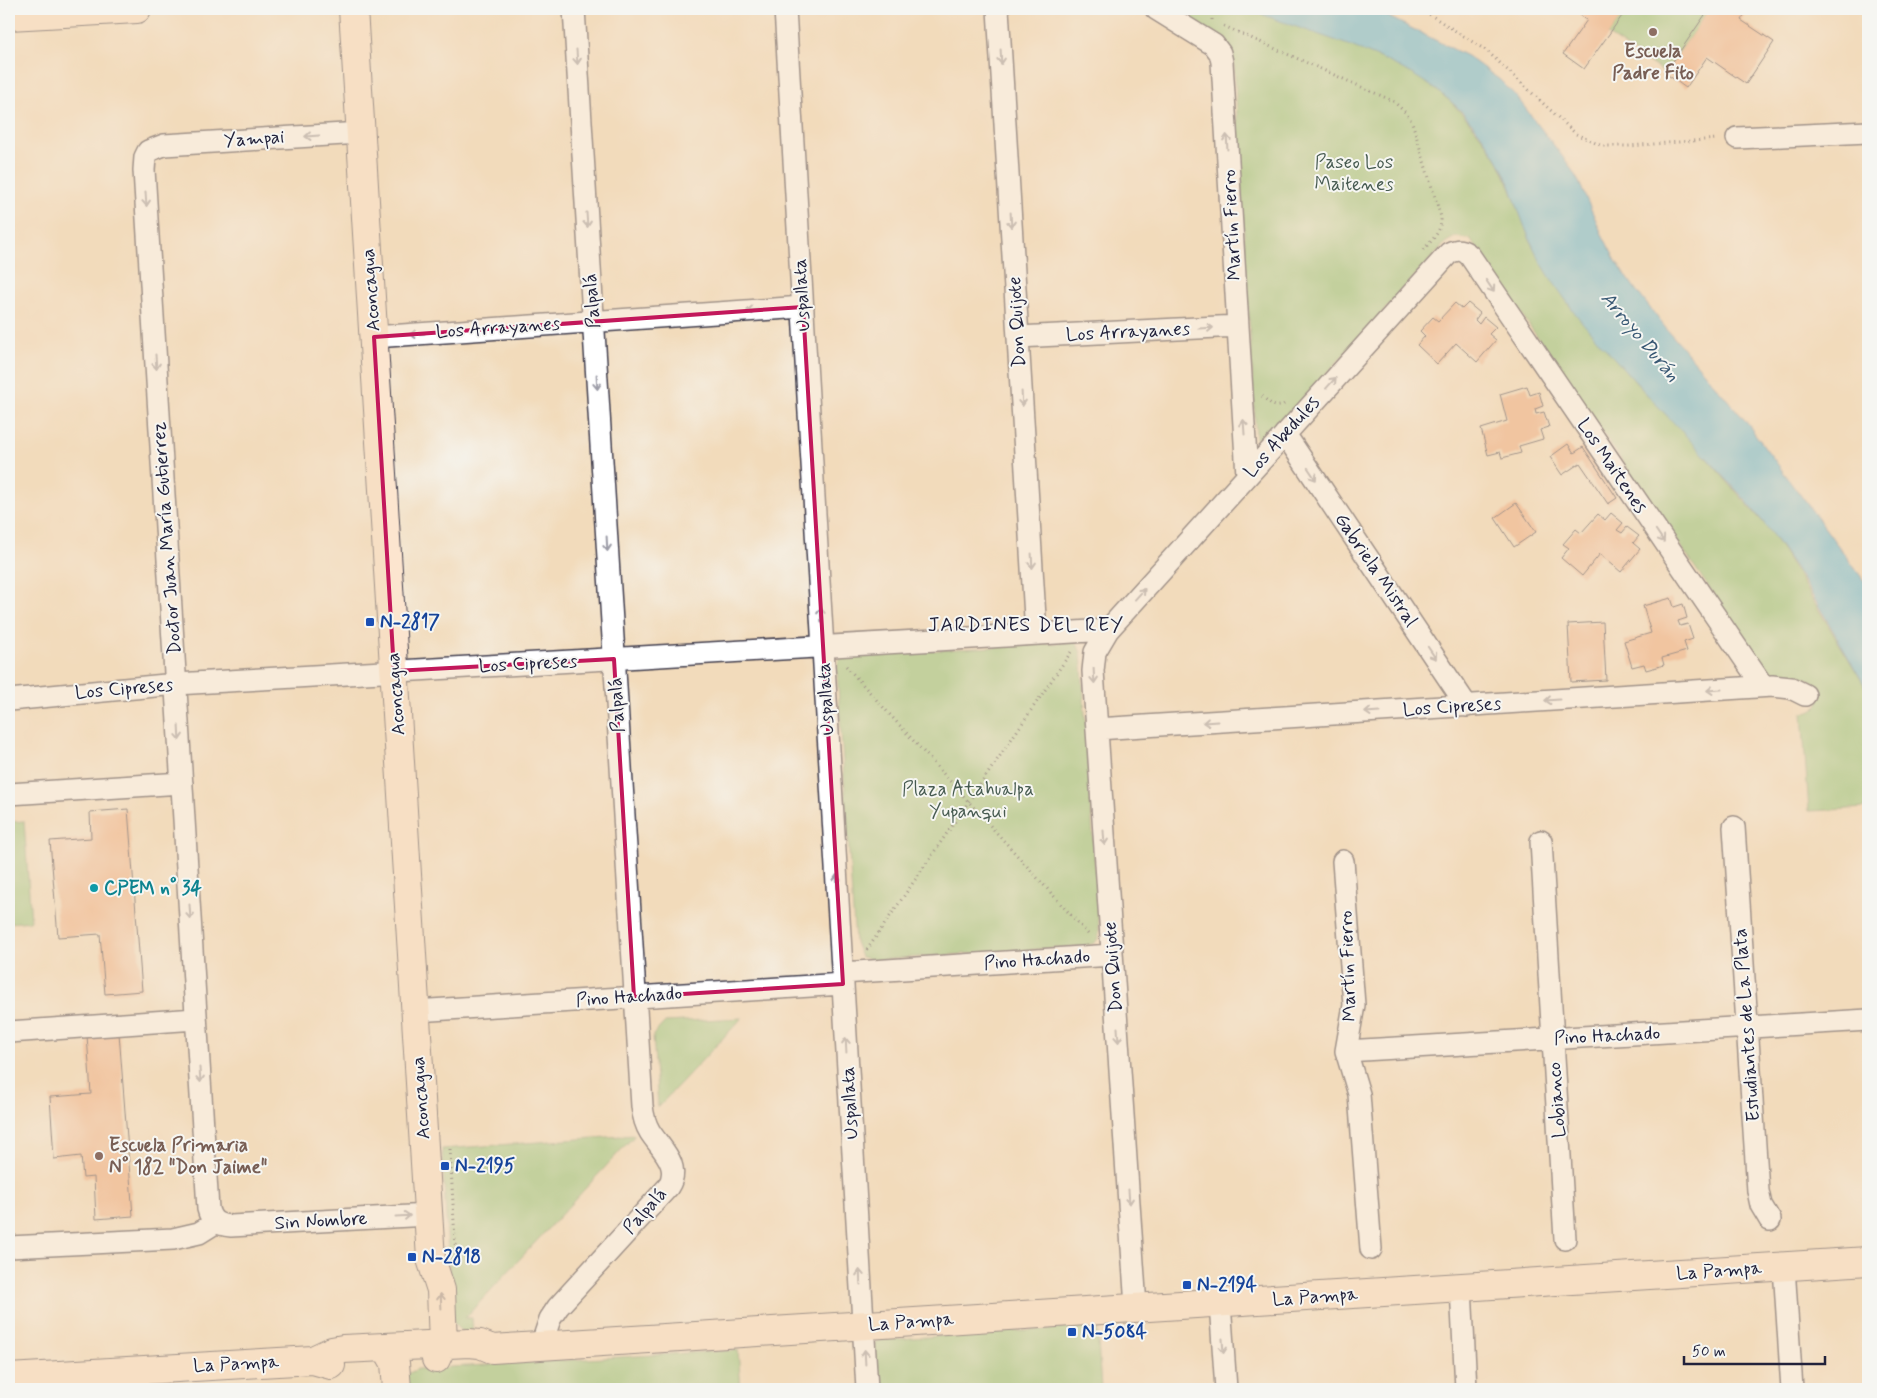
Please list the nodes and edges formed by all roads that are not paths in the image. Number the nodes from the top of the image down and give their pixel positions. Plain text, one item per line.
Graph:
1 (137, 9) edge
2 (353, 9) edge
3 (574, 9) edge
4 (785, 9) edge
5 (998, 9) edge
6 (1156, 9) edge
7 (9, 16) edge
8 (1868, 132) edge
9 (361, 133) junction
10 (1737, 138) road end
11 (148, 151) joint
12 (1459, 250) joint
13 (803, 307) junction
14 (594, 321) junction
15 (1238, 326) junction
16 (374, 337) junction
17 (1018, 337) junction
18 (1285, 434) junction
19 (1247, 475) junction
20 (1108, 630) junction
21 (1036, 634) junction
22 (823, 647) junction
23 (614, 659) junction
24 (394, 672) junction
25 (176, 684) junction
26 (1762, 686) junction
27 (1806, 695) dead end
28 (9, 700) edge
29 (1467, 706) junction
30 (1097, 729) junction
31 (182, 783) junction
32 (9, 794) edge
33 (1734, 828) dead end
34 (1541, 841) dead end
35 (1344, 861) dead end
36 (1112, 956) junction
37 (842, 978) junction
38 (634, 997) junction
39 (415, 1011) junction
40 (196, 1014) junction
41 (9, 1019) edge
42 (1868, 1020) edge
43 (1747, 1027) junction
44 (9, 1032) edge
45 (1553, 1039) junction
46 (1346, 1051) junction
47 (428, 1215) junction
48 (1770, 1220) dead end
49 (215, 1223) junction
50 (1565, 1239) dead end
51 (9, 1247) edge
52 (1371, 1249) dead end
53 (1868, 1261) edge
54 (1784, 1267) junction
55 (1461, 1287) junction
56 (1220, 1303) junction
57 (1136, 1307) junction
58 (863, 1325) junction
59 (541, 1346) junction
60 (434, 1350) junction
61 (387, 1371) edge
62 (9, 1378) edge
63 (867, 1389) edge
64 (1226, 1389) edge
65 (1466, 1389) edge
66 (1792, 1389) edge

1 - 7 street
2 - 9 street, Aconcagua
3 -> 14 street, Palpalá
4 - 13 street, Uspallata
5 -> 17 street, Don Quijote
15 -> 6 street, Martín Fierro
8 - 10 street
9 -> 11 street, Yampai
9 - 16 street, Aconcagua
11 -> 25 street, Doctor Juan María Gutierrez
18 -> 12 street, Los Abedules
12 -> 26 street, Los Maitenes
13 -> 14 street, Los Arrayanes
22 -> 13 street, Uspallata
14 -> 16 street, Los Arrayanes
14 -> 23 street, Palpalá
17 -> 15 street, Los Arrayanes
19 -> 15 street, Martín Fierro
16 - 24 street, Aconcagua
17 -> 21 street, Don Quijote
18 - 19 street, Los Abedules
18 -> 29 street, Gabriela Mistral
20 -> 19 street, Los Abedules
20 - 21 street, Los Cipreses
20 -> 30 street, Don Quijote
21 - 22 street, Los Cipreses
22 - 23 street, Los Cipreses
37 -> 22 street, Uspallata
23 - 24 street, Los Cipreses
23 - 38 street, Palpalá
24 - 25 street, Los Cipreses
24 - 39 street, Aconcagua
25 - 28 street, Los Cipreses
25 -> 31 street, Doctor Juan María Gutierrez
26 - 27 street, Los Cipreses
26 -> 29 street, Los Cipreses
29 -> 30 street, Los Cipreses
30 -> 36 street, Don Quijote
31 - 32 street
31 -> 40 street, Doctor Juan María Gutierrez
33 - 43 street, Estudiantes de La Plata
34 - 45 street, Lobianco
35 - 46 street, Martín Fierro
36 - 37 street, Pino Hachado
36 -> 57 street, Don Quijote
37 - 38 street, Pino Hachado
58 -> 37 street, Uspallata
38 - 39 street, Pino Hachado
38 - 59 street, Palpalá
39 - 47 street, Aconcagua
40 - 41 street
40 - 44 street
40 -> 49 street, Doctor Juan María Gutierrez
42 - 43 street, Pino Hachado
43 - 45 street, Pino Hachado
43 - 48 street, Estudiantes de La Plata
45 - 46 street, Pino Hachado
45 - 50 street, Lobianco
46 - 52 street, Martín Fierro
49 -> 47 street, Sin Nombre
47 - 60 street, Aconcagua
49 - 51 street
53 - 54 street, La Pampa
54 - 55 street, La Pampa
54 - 66 street
55 - 56 street, La Pampa
55 - 65 street
56 - 57 street, La Pampa
56 -> 64 street
57 - 58 street, La Pampa
58 - 59 street, La Pampa
63 -> 58 street, Uspallata
59 - 60 street, La Pampa
60 - 61 street, La Pampa
61 - 62 street, La Pampa

